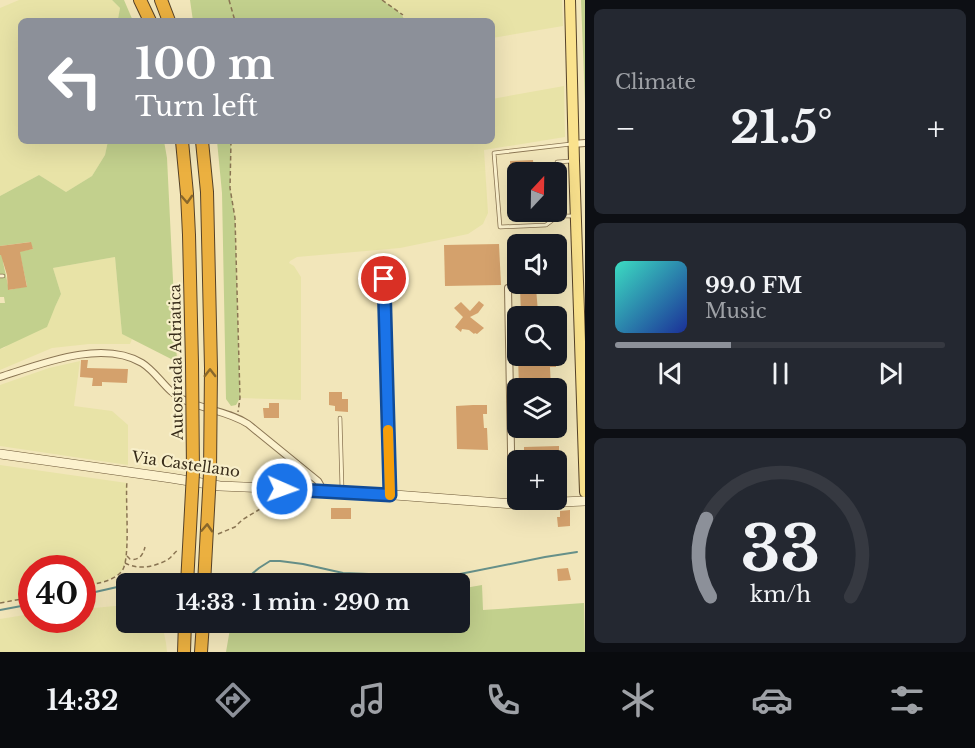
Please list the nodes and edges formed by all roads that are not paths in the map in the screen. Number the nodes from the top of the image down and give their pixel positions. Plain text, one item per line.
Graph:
1 (140, 0) edge
2 (161, 0) edge
3 (570, 0) edge
4 (149, 18) edge
5 (168, 18) edge
6 (585, 142) edge
7 (182, 144) edge
8 (202, 144) edge
9 (573, 144) junction
10 (574, 161) junction
11 (557, 162) edge
12 (567, 216) edge
13 (576, 216) junction
14 (550, 222) edge
15 (384, 279) dead end
16 (508, 294) edge
17 (0, 377) edge
18 (340, 418) dead end
19 (511, 450) edge
20 (0, 454) edge
21 (323, 490) junction
22 (342, 491) junction
23 (585, 492) edge
24 (390, 495) junction
25 (585, 501) edge
26 (567, 502) edge
27 (507, 504) edge
28 (188, 573) edge
29 (205, 573) edge
30 (185, 633) edge
31 (202, 633) edge
32 (184, 652) edge
33 (201, 652) edge

1 - 4 highway
2 - 5 highway
3 - 9 main road
6 - 9 street
7 -> 28 highway, Autostrada Adriatica, bridge
29 -> 8 highway, bridge
9 - 10 main road
9 - 14 lane
10 - 11 lane
10 - 13 main road
12 - 13 lane
13 - 23 main road
15 - 24 lane
16 - 19 street
17 - 21 street
18 - 22 lane
20 - 21 street, Via Castellano
21 - 22 street, Via Castellano
22 - 24 street, Via Castellano
24 - 27 street, Via Castellano
25 - 26 street, Via Castellano
30 - 32 highway
31 - 33 highway

